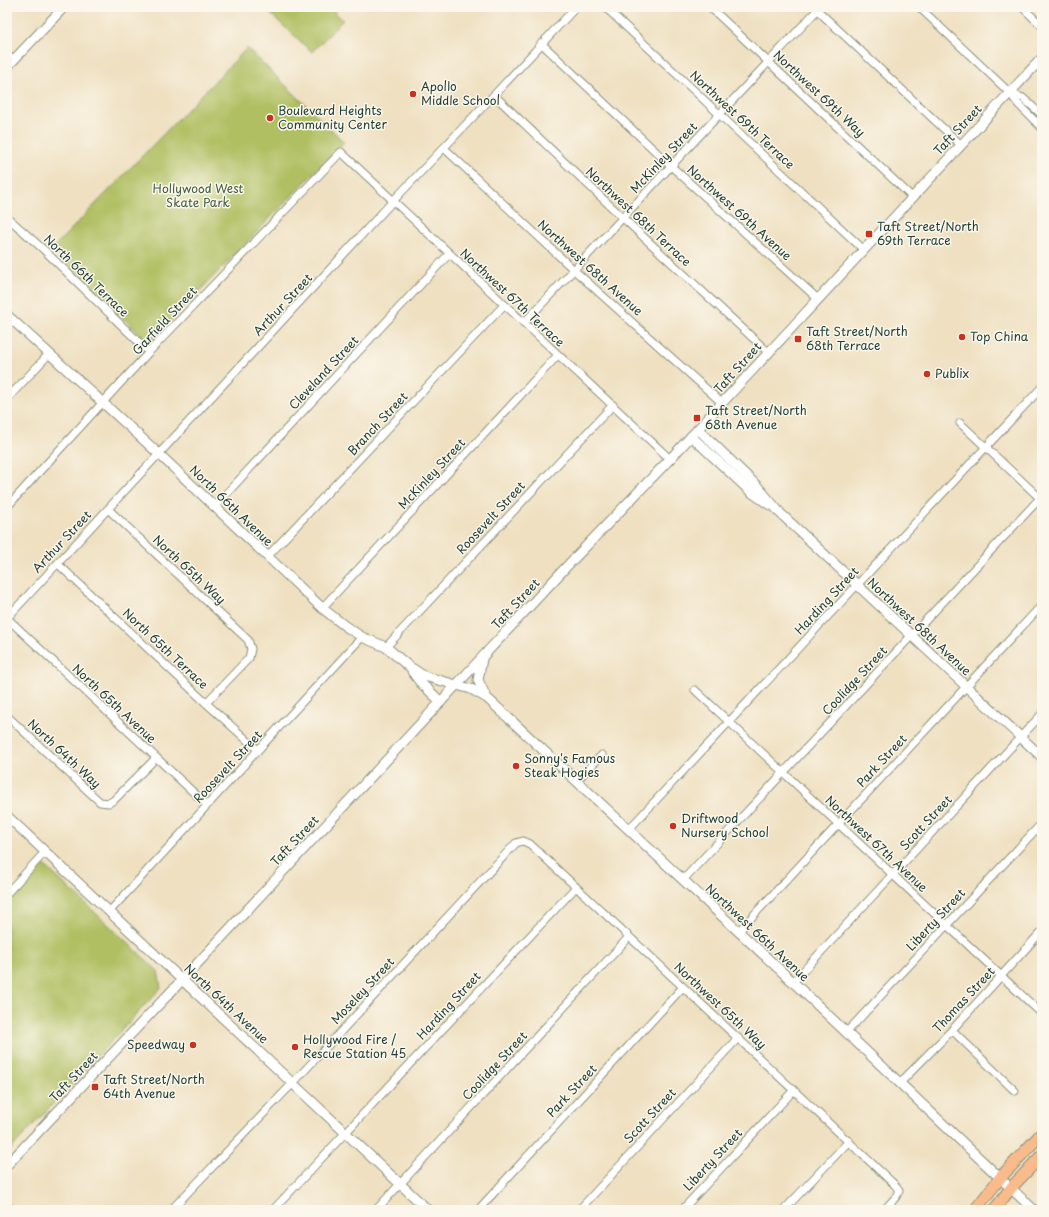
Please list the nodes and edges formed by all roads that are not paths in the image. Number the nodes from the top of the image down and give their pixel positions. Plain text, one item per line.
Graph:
1 (64, 7) edge
2 (576, 7) edge
3 (605, 7) edge
4 (710, 7) edge
5 (919, 7) edge
6 (1022, 7) edge
7 (817, 8) edge
8 (1042, 26) edge
9 (541, 43) junction
10 (1042, 58) edge
11 (768, 62) junction
12 (7, 67) edge
13 (1010, 93) junction
14 (494, 95) junction
15 (720, 114) junction
16 (1042, 115) edge
17 (1042, 128) edge
18 (961, 145) junction
19 (444, 148) junction
20 (341, 152) joint
21 (672, 166) junction
22 (912, 197) junction
23 (393, 201) junction
24 (7, 217) edge
25 (623, 218) junction
26 (864, 250) junction
27 (449, 254) junction
28 (574, 270) junction
29 (818, 299) junction
30 (504, 305) junction
31 (7, 315) edge
32 (524, 323) junction
33 (149, 352) junction
34 (768, 352) junction
35 (49, 354) junction
36 (558, 355) junction
37 (1042, 388) edge
38 (7, 399) edge
39 (103, 403) junction
40 (722, 403) junction
41 (613, 405) junction
42 (960, 424) dead end
43 (698, 429) junction
44 (691, 436) junction
45 (986, 448) junction
46 (159, 454) junction
47 (670, 459) junction
48 (1041, 498) edge
49 (7, 507) edge
50 (214, 507) junction
51 (108, 509) junction
52 (780, 513) junction
53 (267, 558) junction
54 (58, 564) junction
55 (857, 585) junction
56 (1042, 605) edge
57 (322, 608) junction
58 (7, 618) edge
59 (912, 636) junction
60 (362, 637) junction
61 (386, 647) junction
62 (482, 657) junction
63 (407, 665) junction
64 (457, 685) junction
65 (966, 687) junction
66 (695, 690) dead end
67 (487, 698) junction
68 (441, 702) junction
69 (206, 703) junction
70 (1042, 714) edge
71 (7, 716) edge
72 (729, 722) junction
73 (1021, 737) junction
74 (258, 750) junction
75 (602, 754) dead end
76 (1042, 757) edge
77 (156, 758) junction
78 (784, 773) junction
79 (576, 781) junction
80 (207, 805) junction
81 (7, 816) edge
82 (1042, 823) edge
83 (837, 824) junction
84 (629, 830) junction
85 (523, 841) joint
86 (45, 852) junction
87 (893, 875) junction
88 (683, 880) junction
89 (576, 887) junction
90 (7, 893) edge
91 (110, 911) junction
92 (947, 925) junction
93 (1042, 931) edge
94 (738, 932) junction
95 (629, 937) junction
96 (1001, 976) junction
97 (182, 980) junction
98 (793, 982) junction
99 (683, 987) junction
100 (1042, 1014) edge
101 (952, 1030) junction
102 (846, 1033) junction
103 (738, 1038) junction
104 (293, 1083) junction
105 (900, 1084) junction
106 (794, 1090) junction
107 (1015, 1091) dead end
108 (1042, 1132) edge
109 (346, 1133) junction
110 (848, 1141) junction
111 (1042, 1155) edge
112 (7, 1165) edge
113 (1000, 1178) junction
114 (400, 1184) junction
115 (1011, 1188) junction
116 (171, 1210) edge
117 (273, 1210) edge
118 (376, 1210) edge
119 (428, 1210) edge
120 (478, 1210) edge
121 (579, 1210) edge
122 (682, 1210) edge
123 (784, 1210) edge
124 (884, 1210) edge
125 (975, 1210) edge
126 (994, 1210) edge
127 (1034, 1210) edge

1 - 12 street
2 - 9 street, Arthur Street
3 - 15 street, Northwest 69th Terrace
4 - 11 street, Northwest 69th Way
5 - 13 street
6 - 8 street
7 - 11 street, McKinley Street
7 - 18 street
9 - 14 street, Arthur Street
9 - 21 street, Northwest 69th Avenue
10 - 13 street, Taft Street
11 - 15 street, McKinley Street
11 - 22 street, Northwest 69th Way
13 - 16 street
13 - 17 street
13 - 18 street, Taft Street
14 - 19 street, Arthur Street
14 - 25 street, Northwest 68th Terrace
15 - 21 street, McKinley Street
15 - 26 street, Northwest 69th Terrace
18 - 22 street, Taft Street
19 - 23 street, Arthur Street
19 - 28 street, Northwest 68th Avenue
20 - 23 street, Northwest 67th Terrace
20 - 33 street, Garfield Street
21 - 25 street, McKinley Street
21 - 29 street, Northwest 69th Avenue
22 - 26 street, Taft Street
23 - 27 street, Northwest 67th Terrace
23 - 46 street, Arthur Street
24 - 33 street, North 66th Terrace
25 - 28 street, McKinley Street
25 - 34 street, Northwest 68th Terrace
26 - 29 street, Taft Street
27 - 30 street, Northwest 67th Terrace
27 - 50 street, Cleveland Street
28 - 32 street, McKinley Street
28 - 40 street, Northwest 68th Avenue
29 - 34 street, Taft Street
30 - 32 street, Northwest 67th Terrace
30 - 53 street, Branch Street
31 - 35 street, North 66th Avenue
32 - 36 street, Northwest 67th Terrace
33 - 39 street, Garfield Street
34 - 40 street, Taft Street
35 - 38 street
35 - 39 street, North 66th Avenue
36 - 41 street, Northwest 67th Terrace
36 - 57 street, McKinley Street
37 - 45 street, Harding Street
39 - 46 street, North 66th Avenue
39 - 49 street, Garfield Street
40 - 43 street, Taft Street
41 - 47 street, Northwest 67th Terrace
41 - 61 street, Roosevelt Street
42 - 45 street
43 - 44 street, Taft Street
43 - 52 street, Northwest 68th Avenue
44 - 47 street, Taft Street
44 - 52 street, Northwest 68th Avenue
45 - 48 street
45 - 55 street, Harding Street
46 - 50 street, North 66th Avenue
46 - 51 street, Arthur Street
47 - 62 street, Taft Street
48 - 59 street, Coolidge Street
50 - 53 street, North 66th Avenue
51 - 54 street, Arthur Street
51 - 69 street, North 65th Way
52 - 55 street, Northwest 68th Avenue
53 - 57 street, North 66th Avenue
54 - 58 street, Arthur Street
54 - 69 street, North 65th Terrace
55 - 59 street, Northwest 68th Avenue
55 - 72 street, Harding Street
56 - 65 street, Park Street
57 - 60 street, North 66th Avenue
58 - 77 street, North 65th Avenue
59 - 65 street, Northwest 68th Avenue
59 - 78 street, Coolidge Street
60 - 61 street, North 66th Avenue
60 - 74 street, Roosevelt Street
61 - 63 street, North 66th Avenue
62 - 64 street, Taft Street
62 - 67 street
63 - 64 street, North 66th Avenue
63 - 68 street
64 - 67 street, Northwest 66th Avenue
64 - 68 street, Taft Street
65 - 73 street, Northwest 68th Avenue
65 - 83 street, Park Street
66 - 72 street, Northwest 67th Avenue
67 - 79 street, Northwest 66th Avenue
68 - 97 street, Taft Street
69 - 74 street, North 65th Terrace
70 - 73 street, Scott Street
71 - 77 street, North 64th Way
72 - 78 street, Northwest 67th Avenue
72 - 84 street, Harding Street
73 - 76 street, Northwest 68th Avenue
73 - 87 street, Scott Street
74 - 80 street, Roosevelt Street
75 - 79 street
77 - 80 street, North 65th Avenue
78 - 83 street, Northwest 67th Avenue
78 - 88 street, Coolidge Street
79 - 84 street, Northwest 66th Avenue
80 - 91 street, Roosevelt Street
81 - 86 street, North 64th Avenue
82 - 92 street, Liberty Street
83 - 87 street, Northwest 67th Avenue
83 - 94 street, Park Street
84 - 88 street, Northwest 66th Avenue
85 - 89 street, Northwest 65th Way
85 - 104 street, Moseley Street
86 - 90 street
86 - 91 street, North 64th Avenue
87 - 92 street, Northwest 67th Avenue
87 - 98 street, Scott Street
88 - 94 street, Northwest 66th Avenue
89 - 95 street, Northwest 65th Way
89 - 109 street, Harding Street
91 - 97 street, North 64th Avenue
92 - 96 street, Northwest 67th Avenue
92 - 102 street, Liberty Street
93 - 96 street, Thomas Street
94 - 98 street, Northwest 66th Avenue
95 - 99 street, Northwest 65th Way
95 - 114 street, Coolidge Street
96 - 100 street, Northwest 67th Avenue
96 - 101 street, Thomas Street
97 - 104 street, North 64th Avenue
97 - 112 street, Taft Street
98 - 102 street, Northwest 66th Avenue
99 - 103 street, Northwest 65th Way
99 - 120 street, Park Street
101 - 105 street, Thomas Street
101 - 107 street
102 - 105 street, Northwest 66th Avenue
103 - 106 street, Northwest 65th Way
103 - 121 street, Scott Street
104 - 109 street, North 64th Avenue
104 - 116 street, Moseley Street
105 - 113 street, Northwest 66th Avenue
106 - 110 street, Northwest 65th Way
106 - 122 street, Liberty Street
108 - 113 main road
109 - 114 street, North 64th Avenue
109 - 117 street, Harding Street
110 - 123 street
110 - 124 street, Northwest 65th Way
111 - 115 main road
113 - 115 street, Northwest 66th Avenue
113 - 125 main road
114 - 118 street, Coolidge Street
114 - 119 street, North 64th Avenue
115 - 126 main road
115 - 127 street, Northwest 66th Avenue

